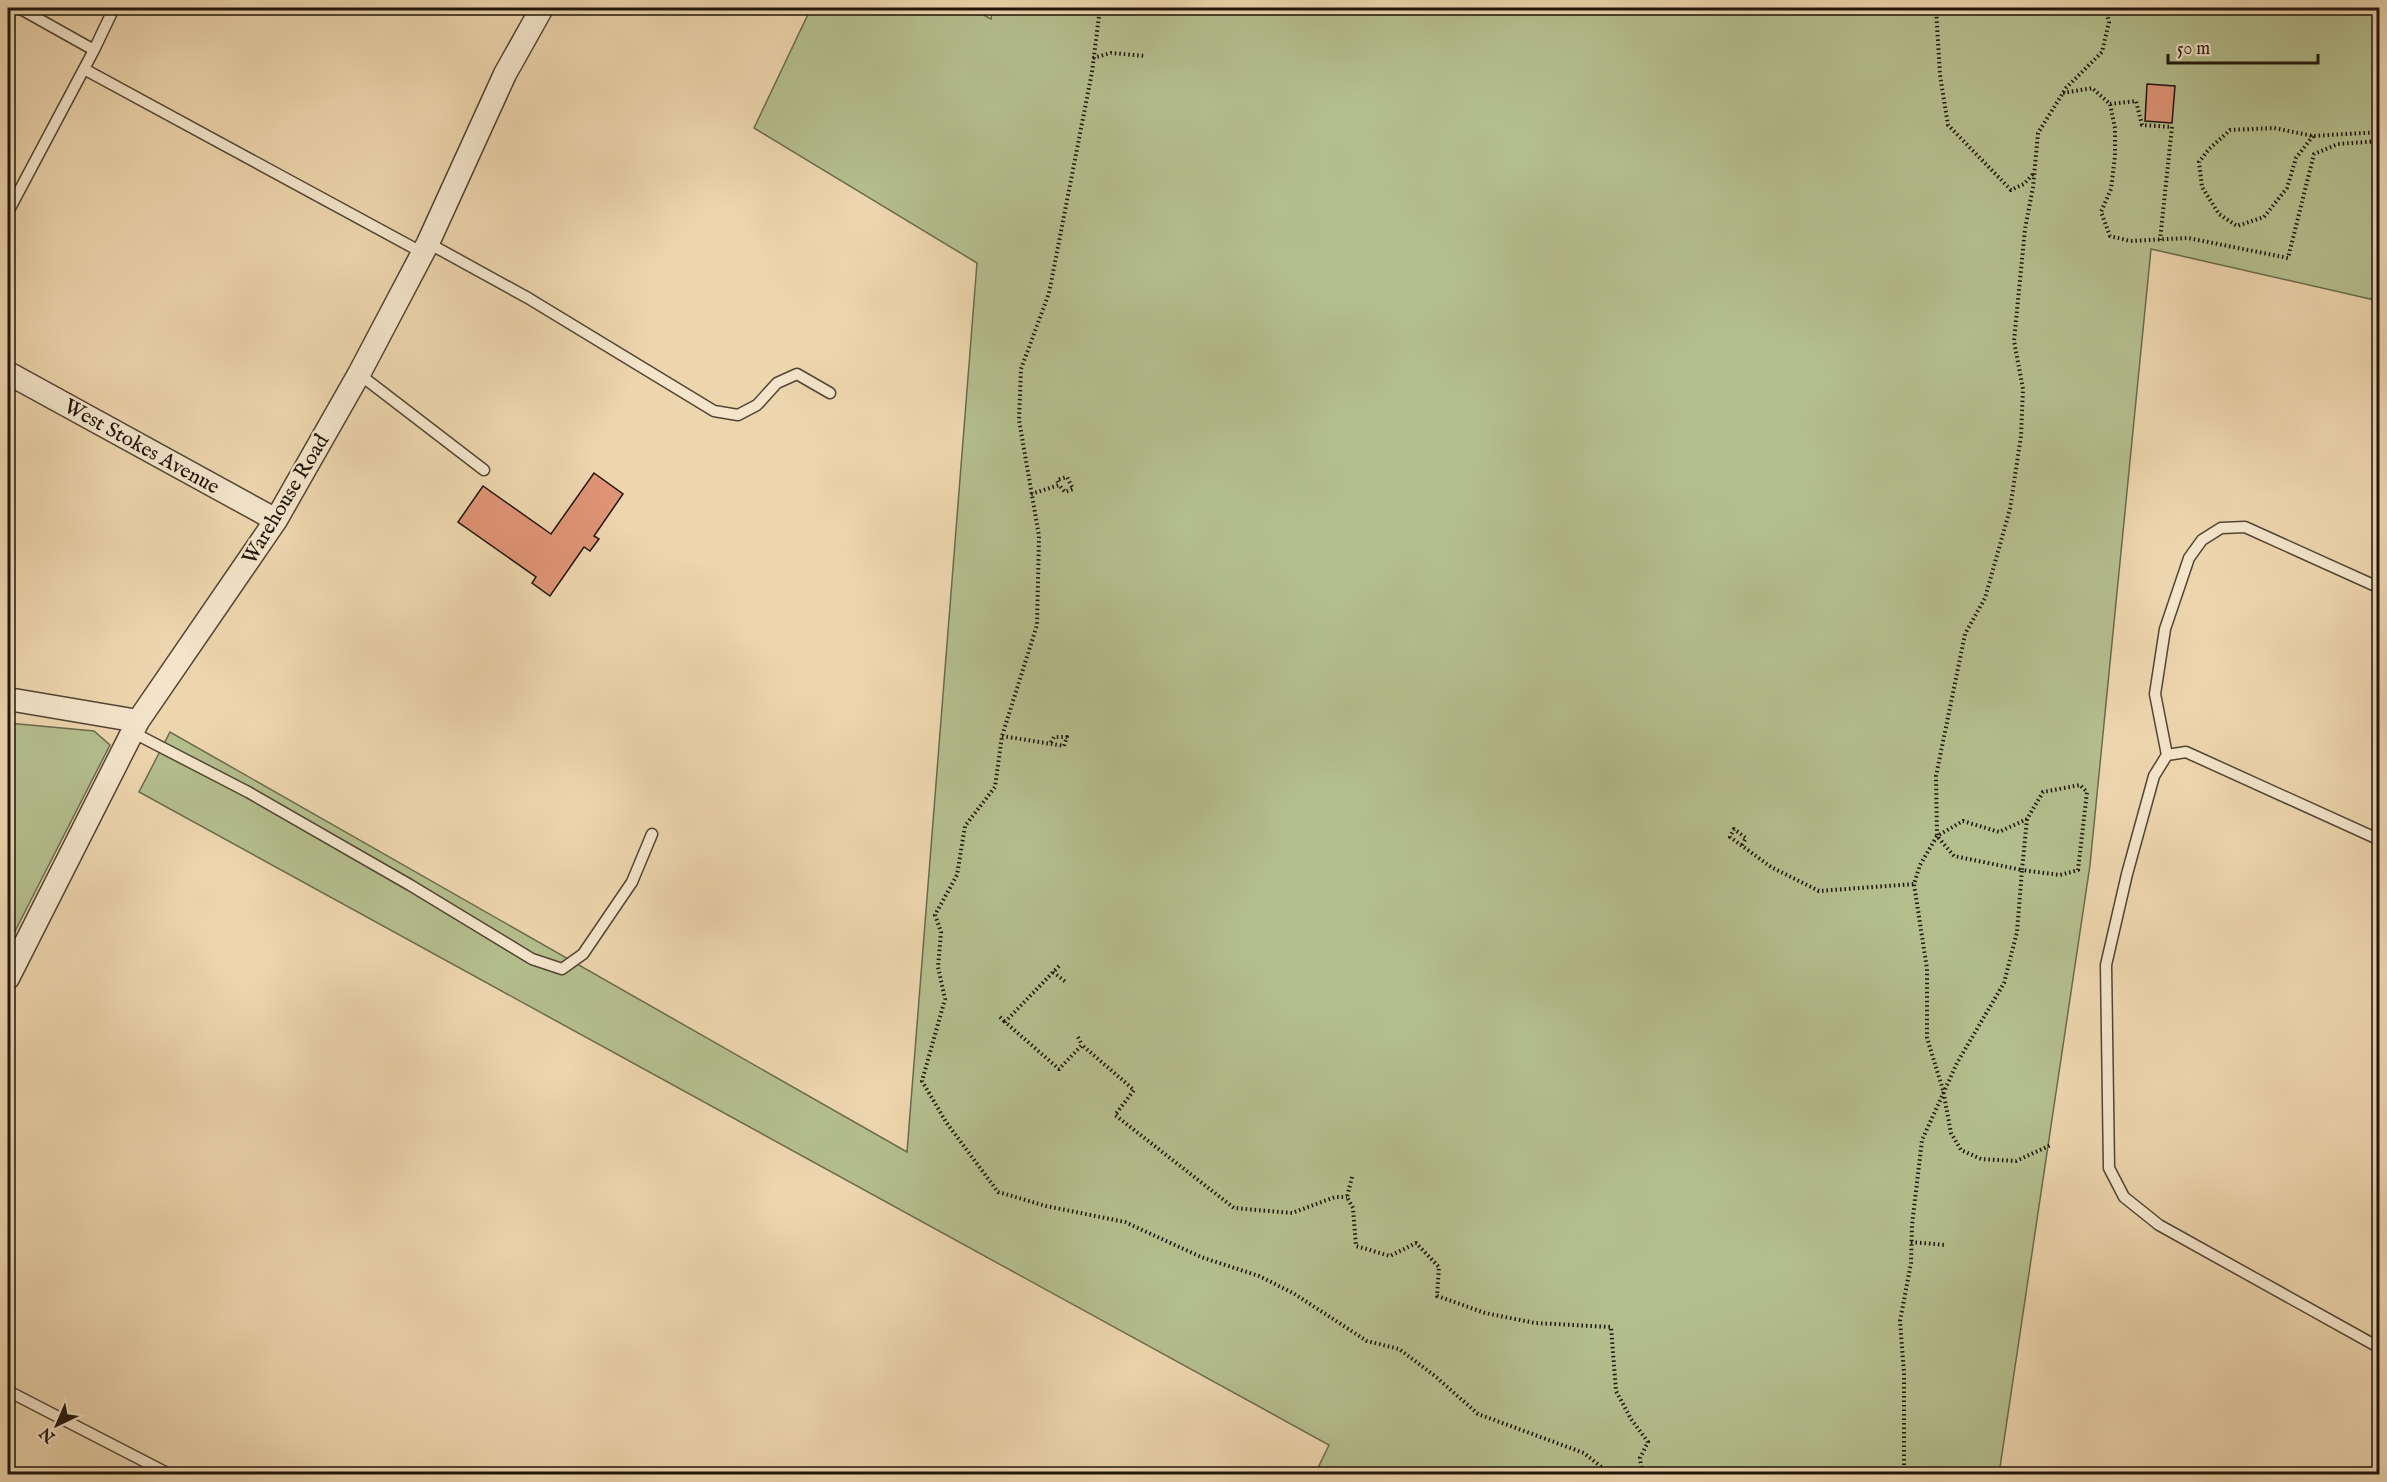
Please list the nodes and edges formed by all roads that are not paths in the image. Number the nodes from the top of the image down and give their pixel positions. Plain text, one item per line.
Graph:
1 (19, 8) edge
2 (114, 8) edge
3 (542, 8) edge
4 (94, 50) junction
5 (84, 69) junction
6 (8, 212) edge
7 (425, 248) junction
8 (8, 373) edge
9 (359, 374) junction
10 (830, 393) dead end
11 (484, 470) dead end
12 (276, 520) junction
13 (2379, 588) edge
14 (8, 699) edge
15 (135, 727) junction
16 (2167, 755) junction
17 (652, 834) dead end
18 (2379, 840) edge
19 (8, 978) edge
20 (2379, 1348) edge
21 (8, 1391) edge
22 (169, 1474) edge

1 - 4 lane
2 - 4 lane
3 - 7 street, Warehouse Road
4 - 5 lane
5 - 6 lane
5 - 7 lane
7 - 9 street, Warehouse Road
7 - 10 lane
8 - 12 street, West Stokes Avenue
9 - 11 lane
9 - 12 street, Warehouse Road
12 - 15 street, Warehouse Road
13 - 16 lane
14 - 15 street
15 - 17 lane
15 - 19 street, Warehouse Road
16 - 18 lane
16 - 20 lane
21 - 22 lane

